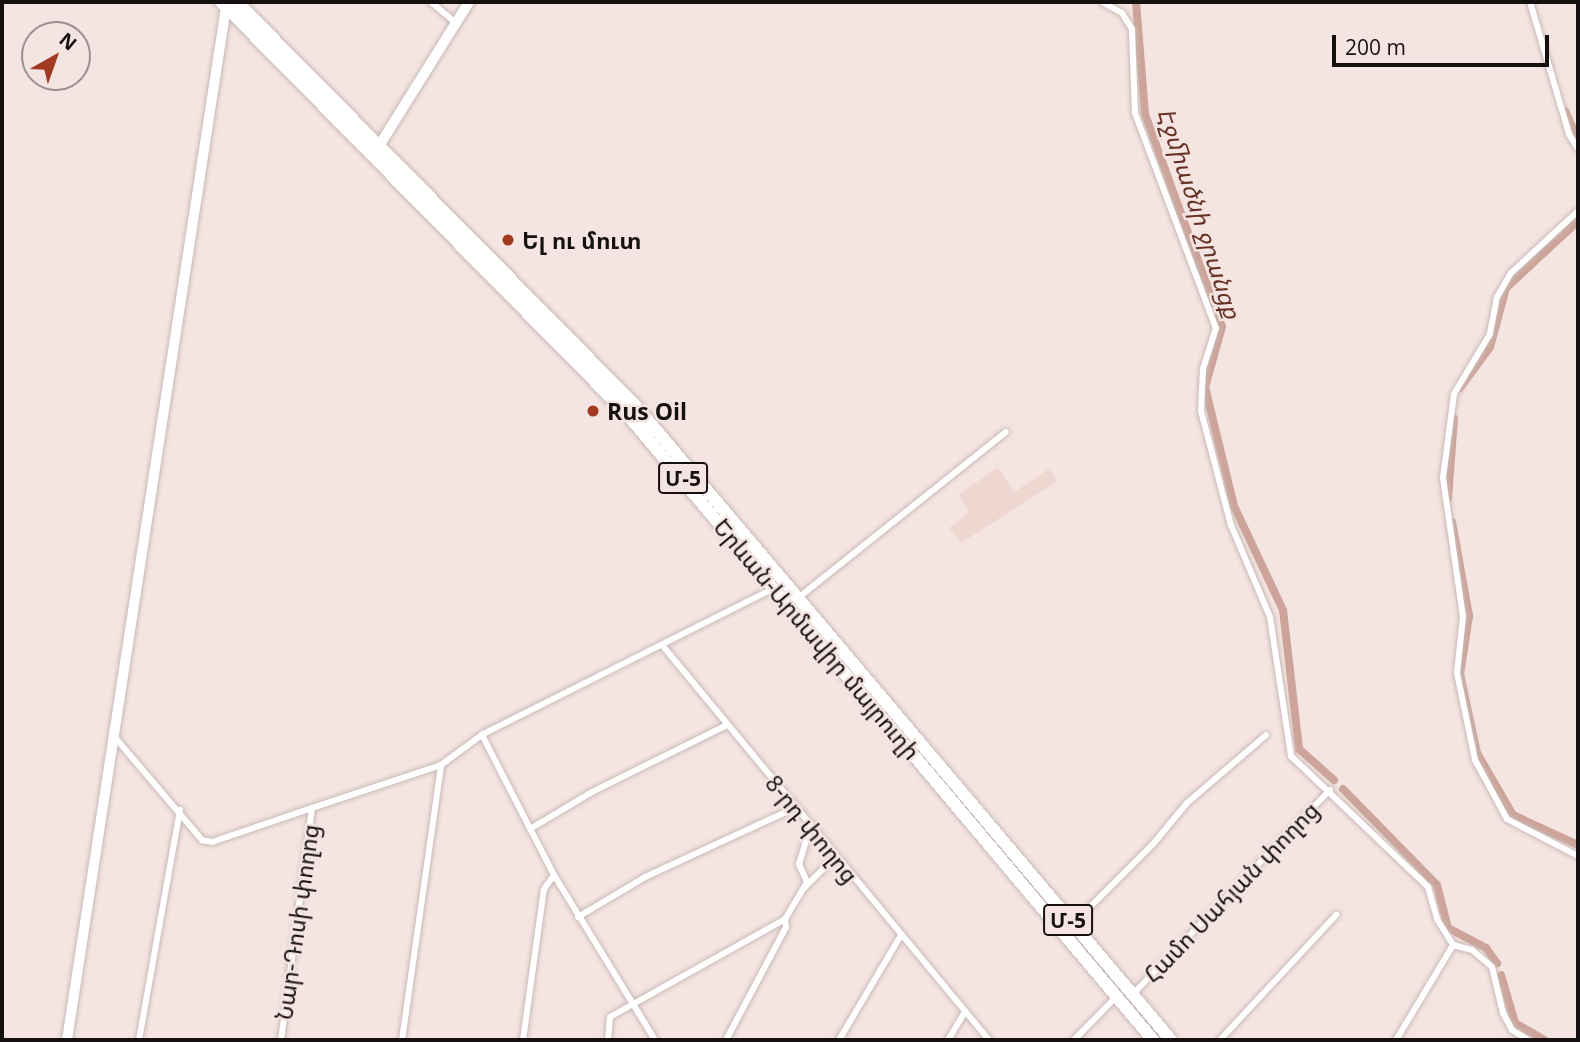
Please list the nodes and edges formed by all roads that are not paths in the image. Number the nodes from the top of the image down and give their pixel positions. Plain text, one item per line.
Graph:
1 (431, 2) edge
2 (469, 2) edge
3 (1102, 2) edge
4 (1530, 2) edge
5 (228, 3) edge
6 (456, 23) junction
7 (379, 146) junction
8 (1578, 149) edge
9 (393, 168) junction
10 (414, 189) junction
11 (1578, 211) edge
12 (1006, 432) dead end
13 (775, 588) junction
14 (798, 598) junction
15 (662, 645) junction
16 (727, 725) junction
17 (111, 733) junction
18 (483, 734) junction
19 (1266, 735) dead end
20 (441, 765) junction
21 (1330, 790) junction
22 (961, 802) junction
23 (312, 808) junction
24 (794, 808) junction
25 (180, 810) junction
26 (810, 828) junction
27 (530, 829) junction
28 (1578, 856) edge
29 (834, 858) junction
30 (554, 875) junction
31 (803, 889) junction
32 (1336, 915) dead end
33 (578, 917) junction
34 (785, 919) junction
35 (1072, 925) junction
36 (900, 937) junction
37 (1453, 945) junction
38 (1132, 995) junction
39 (1117, 996) junction
40 (632, 1004) junction
41 (965, 1012) junction
42 (67, 1040) edge
43 (139, 1040) edge
44 (281, 1040) edge
45 (402, 1040) edge
46 (523, 1040) edge
47 (608, 1040) edge
48 (655, 1040) edge
49 (726, 1040) edge
50 (839, 1040) edge
51 (948, 1040) edge
52 (989, 1040) edge
53 (1074, 1040) edge
54 (1153, 1040) edge
55 (1171, 1040) edge
56 (1220, 1040) edge
57 (1396, 1040) edge
58 (1528, 1040) edge

1 - 6 street
2 - 6 main road
3 - 21 street
4 - 8 street
5 - 7 highway, Մ-5
5 - 9 highway, Մ-5
5 - 17 main road
6 - 7 main road
7 - 9 highway, Մ-5
9 - 10 highway, Երևան-Արմավիր մայրուղի / Մ-5
10 - 13 highway, Երևան-Արմավիր մայրուղի / Մ-5
10 - 14 highway, Երևան-Արմավիր մայրուղի / Մ-5
11 - 28 street
12 - 14 street
13 - 15 street
13 - 22 highway, Երևան-Արմավիր մայրուղի / Մ-5
14 - 22 highway, Երևան-Արմավիր մայրուղի / Մ-5
15 - 16 street, 8-րդ փողոց
15 - 18 street
16 - 24 street, 8-րդ փողոց
16 - 27 street
17 - 25 street, Նար-Դոսի փողոց
17 - 42 main road
18 - 20 street
18 - 27 street
19 - 35 street
20 - 23 street
20 - 45 street
21 - 37 street
21 - 38 street, Համո Սահյան փողոց
22 - 35 highway, Մ-5
22 - 39 highway, Մ-5
23 - 25 street, Նար-Դոսի փողոց
23 - 44 street, Նար-Դոսի փողոց
24 - 26 street, 8-րդ փողոց
24 - 33 street
25 - 43 street
26 - 29 street, 8-րդ փողոց
26 - 31 street
27 - 30 street
29 - 31 street
29 - 36 street, 8-րդ փողոց
30 - 33 street
30 - 46 street
31 - 34 street
32 - 56 street
33 - 40 street
34 - 40 street
34 - 49 street
35 - 38 highway, Մ-5
36 - 41 street, 8-րդ փողոց
36 - 50 street
37 - 57 street
37 - 58 street
38 - 55 highway, Մ-5
39 - 53 street
39 - 54 highway, Մ-5
40 - 47 street
40 - 48 street
41 - 51 street
41 - 52 street, 8-րդ փողոց

